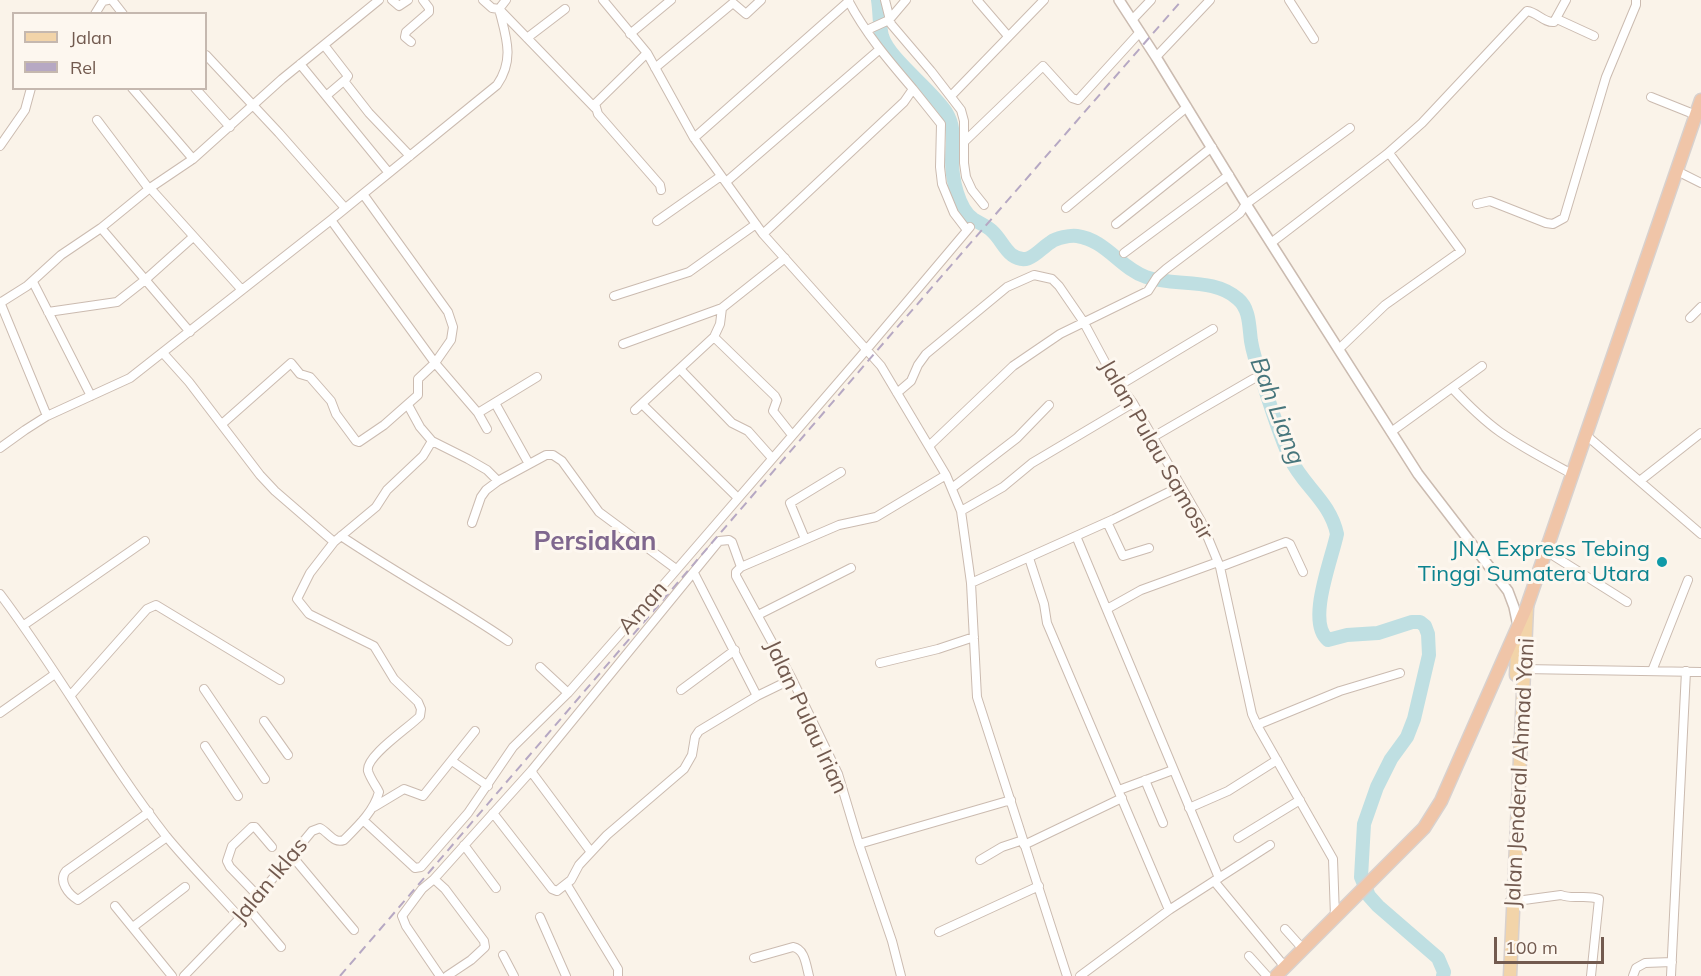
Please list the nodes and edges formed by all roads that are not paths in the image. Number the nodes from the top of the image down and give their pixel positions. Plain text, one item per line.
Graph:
1 (108, 0) edge
2 (112, 0) edge
3 (379, 0) edge
4 (392, 0) edge
5 (408, 0) edge
6 (423, 0) edge
7 (483, 0) edge
8 (506, 0) edge
9 (603, 0) edge
10 (670, 0) edge
11 (761, 0) edge
12 (885, 0) edge
13 (906, 0) edge
14 (977, 0) edge
15 (1044, 0) edge
16 (1119, 0) edge
17 (1151, 0) edge
18 (1210, 0) edge
19 (1289, 0) edge
20 (1565, 0) edge
21 (1636, 0) edge
22 (848, 1) edge
23 (499, 9) junction
24 (565, 9) dead end
25 (96, 12) edge
26 (121, 12) edge
27 (1557, 19) junction
28 (1132, 20) junction
29 (887, 21) junction
30 (869, 29) junction
31 (1140, 32) junction
32 (630, 34) junction
33 (1008, 36) junction
34 (1594, 36) dead end
35 (527, 38) junction
36 (1314, 39) dead end
37 (411, 42) dead end
38 (324, 45) junction
39 (880, 49) junction
40 (647, 53) junction
41 (207, 56) edge
42 (1156, 57) junction
43 (300, 64) junction
44 (655, 68) junction
45 (344, 81) junction
46 (913, 89) junction
47 (30, 90) edge
48 (134, 90) edge
49 (197, 90) edge
50 (326, 96) junction
51 (951, 96) junction
52 (1651, 97) dead end
53 (1701, 100) edge
54 (253, 106) junction
55 (1187, 107) junction
56 (595, 108) junction
57 (1696, 115) junction
58 (97, 120) dead end
59 (230, 127) junction
60 (1350, 128) dead end
61 (694, 138) junction
62 (965, 141) junction
63 (0, 146) edge
64 (1212, 147) junction
65 (1389, 153) junction
66 (410, 156) junction
67 (193, 159) junction
68 (1677, 171) junction
69 (389, 173) junction
70 (1229, 176) junction
71 (724, 179) junction
72 (1701, 183) edge
73 (150, 188) junction
74 (661, 190) dead end
75 (363, 194) junction
76 (1246, 204) junction
77 (1477, 204) dead end
78 (984, 205) dead end
79 (345, 208) junction
80 (1066, 208) dead end
81 (331, 220) junction
82 (657, 221) dead end
83 (756, 224) junction
84 (1116, 224) dead end
85 (101, 228) junction
86 (763, 234) junction
87 (193, 237) junction
88 (1271, 243) junction
89 (1124, 253) dead end
90 (785, 258) junction
91 (146, 280) junction
92 (33, 282) junction
93 (242, 290) junction
94 (614, 296) dead end
95 (0, 302) edge
96 (1701, 307) edge
97 (722, 308) junction
98 (48, 312) junction
99 (1690, 318) dead end
100 (1083, 321) junction
101 (1213, 329) dead end
102 (190, 332) junction
103 (714, 337) junction
104 (623, 344) dead end
105 (867, 349) junction
106 (1339, 349) junction
107 (164, 352) junction
108 (435, 363) junction
109 (1482, 366) dead end
110 (680, 369) junction
111 (537, 377) dead end
112 (1253, 379) dead end
113 (1120, 385) junction
114 (1452, 388) junction
115 (897, 393) junction
116 (92, 396) junction
117 (495, 402) junction
118 (1133, 403) junction
119 (642, 404) junction
120 (408, 405) junction
121 (1049, 405) dead end
122 (635, 410) dead end
123 (478, 414) junction
124 (47, 416) junction
125 (222, 424) junction
126 (487, 429) dead end
127 (1391, 432) junction
128 (1701, 433) edge
129 (792, 435) junction
130 (1586, 435) junction
131 (1153, 437) junction
132 (432, 441) junction
133 (929, 446) junction
134 (0, 448) edge
135 (772, 459) junction
136 (529, 464) junction
137 (841, 472) dead end
138 (1572, 474) junction
139 (946, 475) junction
140 (498, 480) junction
141 (1641, 480) junction
142 (1181, 486) junction
143 (952, 488) junction
144 (738, 498) junction
145 (961, 510) junction
146 (1107, 522) junction
147 (472, 523) dead end
148 (1701, 534) edge
149 (1076, 536) junction
150 (338, 539) junction
151 (805, 539) junction
152 (145, 541) dead end
153 (1149, 548) dead end
154 (1546, 552) junction
155 (1029, 558) junction
156 (1219, 565) junction
157 (741, 567) junction
158 (851, 568) dead end
159 (676, 569) junction
160 (1302, 572) dead end
161 (694, 573) junction
162 (1688, 580) dead end
163 (971, 583) junction
164 (1508, 591) junction
165 (0, 594) edge
166 (1627, 602) dead end
167 (1527, 606) junction
168 (1107, 609) junction
169 (758, 615) junction
170 (24, 625) junction
171 (1518, 627) junction
172 (974, 636) junction
173 (508, 641) dead end
174 (735, 650) junction
175 (880, 663) dead end
176 (540, 667) dead end
177 (1521, 669) junction
178 (1652, 671) junction
179 (1686, 671) junction
180 (1701, 672) edge
181 (56, 674) junction
182 (1400, 674) dead end
183 (792, 679) junction
184 (280, 680) dead end
185 (204, 688) dead end
186 (681, 690) dead end
187 (568, 693) junction
188 (70, 696) junction
189 (757, 696) junction
190 (0, 713) edge
191 (264, 720) dead end
192 (1257, 725) junction
193 (475, 731) dead end
194 (205, 746) dead end
195 (288, 755) dead end
196 (1277, 760) junction
197 (452, 761) junction
198 (532, 770) junction
199 (1173, 770) junction
200 (265, 779) dead end
201 (1145, 780) junction
202 (488, 786) junction
203 (1121, 794) junction
204 (238, 796) dead end
205 (1011, 800) junction
206 (1300, 800) junction
207 (373, 808) junction
208 (1189, 808) junction
209 (149, 812) junction
210 (493, 813) junction
211 (363, 820) junction
212 (1163, 823) dead end
213 (167, 837) junction
214 (1238, 838) dead end
215 (1024, 842) junction
216 (859, 844) junction
217 (1270, 844) dead end
218 (464, 846) junction
219 (272, 847) dead end
220 (591, 852) junction
221 (292, 856) junction
222 (980, 860) dead end
223 (434, 879) junction
224 (1216, 879) junction
225 (567, 885) junction
226 (1039, 886) junction
227 (185, 887) dead end
228 (496, 888) dead end
229 (258, 896) junction
230 (1511, 902) junction
231 (115, 906) dead end
232 (248, 908) junction
233 (1169, 910) junction
234 (540, 917) dead end
235 (1335, 917) junction
236 (240, 918) junction
237 (133, 927) junction
238 (1285, 929) dead end
239 (354, 930) dead end
240 (939, 932) dead end
241 (281, 947) dead end
242 (1303, 949) junction
243 (502, 955) dead end
244 (1249, 956) dead end
245 (754, 958) dead end
246 (1672, 963) junction
247 (1281, 971) edge
248 (172, 976) edge
249 (184, 976) edge
250 (440, 976) edge
251 (447, 976) edge
252 (514, 976) edge
253 (566, 976) edge
254 (618, 976) edge
255 (809, 976) edge
256 (901, 976) edge
257 (1067, 976) edge
258 (1080, 976) edge
259 (1267, 976) edge
260 (1508, 976) edge
261 (1591, 976) edge
262 (1633, 976) edge
263 (1671, 976) edge

1 - 25 street
2 - 26 street
3 - 38 street
4 - 5 street
6 - 37 street
7 - 23 street
8 - 23 street
9 - 32 street
10 - 32 street
11 - 44 street
12 - 29 street
13 - 29 street
14 - 33 street
15 - 33 street
16 - 28 street
17 - 28 street
18 - 42 street
19 - 36 street
20 - 27 street
21 - 77 street
22 - 30 street
22 - 61 street
23 - 35 street
23 - 66 street
24 - 35 street
27 - 34 street
27 - 65 street
28 - 31 street
29 - 30 street
29 - 51 street
30 - 39 street
31 - 42 street
31 - 62 street
32 - 40 street
33 - 51 street
35 - 56 street
38 - 43 street
38 - 45 street
39 - 46 street
39 - 71 street
40 - 44 street
40 - 56 street
41 - 54 street
42 - 55 street
43 - 50 street
43 - 54 street
44 - 61 street
45 - 50 street
45 - 66 street
46 - 86 street
46 - 105 street, Aman
47 - 63 street
48 - 67 street
49 - 59 street
50 - 69 street
51 - 62 street
52 - 57 street
53 - 57 highway
54 - 59 street
54 - 79 street
55 - 64 street
55 - 80 street
56 - 74 street
57 - 68 highway
58 - 73 street
59 - 67 street
60 - 76 street
61 - 71 street
62 - 78 street
64 - 70 street
64 - 84 street
65 - 88 street
65 - 106 street
66 - 69 street
67 - 73 street
68 - 72 street
68 - 130 highway
69 - 75 street
70 - 76 street
70 - 89 street
71 - 82 street
71 - 83 street
73 - 85 street
73 - 87 street
75 - 79 street
75 - 108 street
76 - 88 street
76 - 100 street
79 - 81 street
81 - 93 street
81 - 108 street
83 - 86 street
83 - 94 street
85 - 91 street
85 - 92 street
86 - 90 street
87 - 91 street
87 - 93 street
88 - 106 street
90 - 97 street
90 - 105 street
91 - 98 street
91 - 102 street
92 - 95 street
92 - 98 street
93 - 102 street
95 - 124 street
96 - 99 street
97 - 103 street
97 - 104 street
98 - 116 street
100 - 113 street, Jalan Pulau Samosir
100 - 115 street, Jalan Pulau Samosir
100 - 133 street
101 - 113 street
102 - 107 street
103 - 110 street
103 - 129 street
105 - 115 street
105 - 129 street, Aman
106 - 127 street
107 - 116 street
107 - 125 street
108 - 120 street
108 - 123 street
109 - 114 street
110 - 119 street
110 - 135 street
111 - 117 street
112 - 131 street
113 - 118 street, Jalan Pulau Samosir
114 - 127 street
114 - 138 street
115 - 133 street
116 - 124 street
117 - 123 street
117 - 136 street
118 - 131 street, Jalan Pulau Samosir
118 - 145 street
119 - 122 street
119 - 144 street
120 - 125 street
120 - 132 street
121 - 143 street
123 - 126 street
124 - 134 street
125 - 150 street
127 - 164 street
128 - 141 street
129 - 135 street, Aman
130 - 138 highway
130 - 141 street
131 - 142 street, Jalan Pulau Samosir
132 - 140 street
132 - 150 street
133 - 139 street
135 - 144 street, Aman
136 - 140 street
136 - 159 street
137 - 151 street
138 - 154 highway
139 - 143 street
139 - 151 street
140 - 147 street
141 - 148 street
142 - 146 street
142 - 156 street, Jalan Pulau Samosir
143 - 145 street
144 - 159 street, Aman
145 - 163 street
146 - 149 street
146 - 153 street
149 - 155 street
149 - 168 street
150 - 173 street
150 - 207 street
151 - 157 street
152 - 170 street
154 - 166 street
154 - 167 highway
155 - 163 street
155 - 203 street
156 - 160 street
156 - 168 street
156 - 192 street, Jalan Pulau Samosir
157 - 161 street
157 - 169 street, Jalan Pulau Irian
158 - 169 street
159 - 187 street, Aman
161 - 174 street
161 - 198 street
162 - 178 street
163 - 172 street
164 - 167 street
164 - 171 street
165 - 170 street
167 - 171 highway
167 - 177 main road, Jalan Jenderal Ahmad Yani
168 - 199 street
169 - 183 street, Jalan Pulau Irian
170 - 181 street
171 - 177 main road, Jalan Jenderal Ahmad Yani
171 - 235 highway
172 - 175 street
172 - 205 street
174 - 186 street
174 - 189 street
176 - 187 street
177 - 178 street
177 - 230 main road, Jalan Jenderal Ahmad Yani
178 - 179 street
179 - 180 street
179 - 246 street
181 - 188 street
181 - 190 street
182 - 192 street
183 - 189 street
183 - 216 street, Jalan Pulau Irian
184 - 188 street
185 - 200 street
187 - 202 street, Aman
188 - 209 street
189 - 220 street
191 - 195 street
192 - 196 street, Jalan Pulau Samosir
193 - 197 street
194 - 204 street
196 - 206 street, Jalan Pulau Samosir
196 - 208 street
197 - 202 street
197 - 207 street
198 - 210 street
198 - 220 street
199 - 201 street
199 - 208 street
201 - 203 street
201 - 212 street
202 - 211 street, Aman
203 - 215 street
203 - 233 street
205 - 215 street
205 - 216 street
206 - 214 street
206 - 235 street, Jalan Pulau Samosir
207 - 211 street
208 - 224 street
209 - 213 street
209 - 213 street
210 - 218 street
210 - 225 street
211 - 221 street, Jalan Iklas
213 - 236 street
215 - 222 street
215 - 226 street
216 - 256 street, Jalan Pulau Irian
217 - 224 street
218 - 223 street
218 - 228 street
219 - 229 street
220 - 225 street
221 - 229 street, Jalan Iklas
221 - 239 street
223 - 250 street
223 - 251 street
224 - 233 street
224 - 247 street
225 - 254 street
226 - 240 street
226 - 257 street
227 - 237 street
229 - 232 street, Jalan Iklas
230 - 260 main road, Jalan Jenderal Ahmad Yani
230 - 261 street
231 - 237 street
232 - 236 street, Jalan Iklas
232 - 241 street
233 - 258 street
234 - 253 street
235 - 242 highway
236 - 249 street, Jalan Iklas
237 - 248 street
238 - 242 street
242 - 247 highway
243 - 252 street
244 - 259 street
245 - 255 street
246 - 262 street
246 - 263 street

